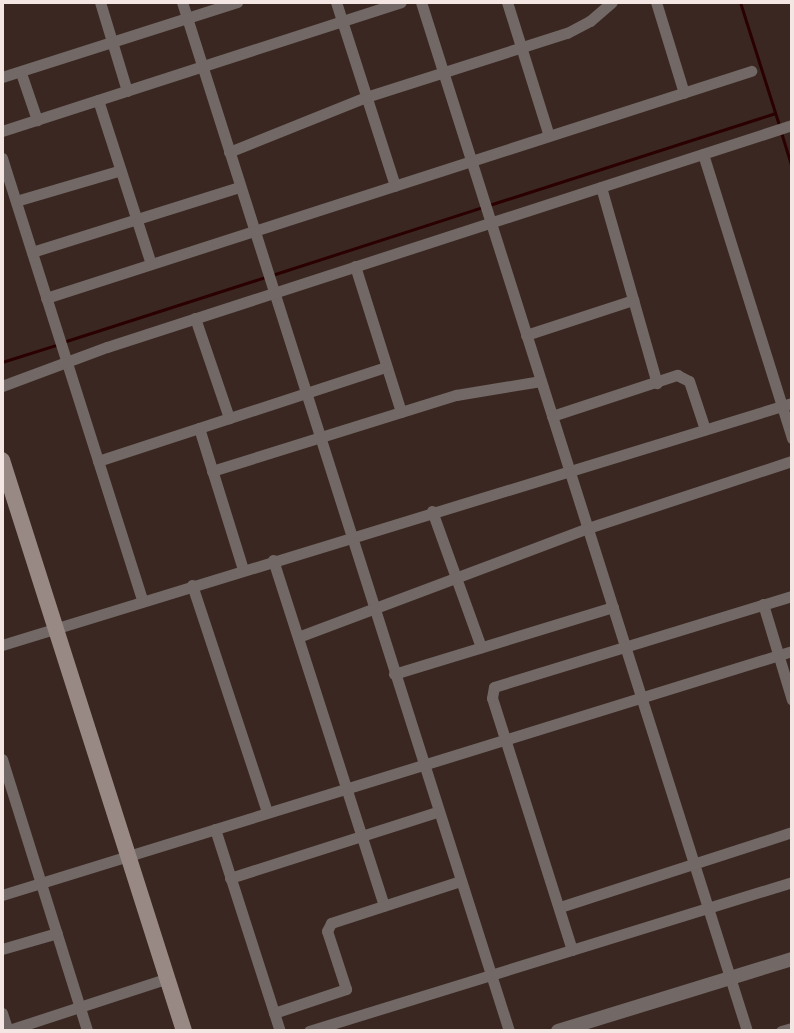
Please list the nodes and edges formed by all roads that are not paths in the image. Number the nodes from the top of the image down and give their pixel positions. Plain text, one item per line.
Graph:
1 (100, 2) edge
2 (182, 2) edge
3 (237, 2) edge
4 (336, 2) edge
5 (401, 2) edge
6 (421, 2) edge
7 (507, 2) edge
8 (612, 2) edge
9 (656, 2) edge
10 (187, 18) junction
11 (342, 21) junction
12 (113, 43) junction
13 (521, 47) junction
14 (202, 66) junction
15 (751, 71) dead end
16 (443, 72) junction
17 (21, 73) junction
18 (2, 77) edge
19 (127, 91) junction
20 (684, 93) junction
21 (366, 97) junction
22 (98, 100) junction
23 (37, 120) junction
24 (789, 126) edge
25 (2, 131) edge
26 (549, 136) junction
27 (229, 152) junction
28 (703, 154) junction
29 (2, 158) edge
30 (471, 161) junction
31 (121, 170) junction
32 (395, 186) junction
33 (240, 187) junction
34 (601, 187) junction
35 (16, 201) junction
36 (136, 219) junction
37 (490, 223) junction
38 (254, 231) junction
39 (32, 252) junction
40 (151, 264) junction
41 (355, 266) junction
42 (273, 292) junction
43 (46, 298) junction
44 (633, 300) junction
45 (195, 318) junction
46 (526, 335) junction
47 (66, 360) junction
48 (386, 367) junction
49 (541, 381) junction
50 (657, 383) junction
51 (2, 386) edge
52 (305, 394) junction
53 (787, 404) edge
54 (401, 412) junction
55 (552, 416) junction
56 (229, 418) junction
57 (199, 428) junction
58 (705, 429) junction
59 (318, 437) junction
60 (792, 438) edge
61 (2, 460) edge
62 (98, 461) junction
63 (792, 461) edge
64 (569, 469) junction
65 (212, 471) junction
66 (8, 502) edge
67 (432, 511) junction
68 (588, 528) junction
69 (350, 536) junction
70 (273, 560) junction
71 (243, 569) junction
72 (455, 576) junction
73 (192, 585) junction
74 (792, 596) edge
75 (142, 600) junction
76 (763, 604) junction
77 (613, 607) junction
78 (373, 610) junction
79 (54, 627) junction
80 (298, 637) junction
81 (2, 645) edge
82 (481, 647) junction
83 (627, 649) junction
84 (792, 651) edge
85 (779, 656) junction
86 (394, 674) junction
87 (642, 698) junction
88 (792, 700) edge
89 (505, 740) junction
90 (2, 759) edge
91 (423, 765) junction
92 (346, 789) junction
93 (7, 793) edge
94 (267, 812) junction
95 (437, 812) junction
96 (215, 829) junction
97 (792, 832) edge
98 (362, 836) junction
99 (128, 856) junction
100 (694, 863) junction
101 (230, 878) junction
102 (460, 881) junction
103 (792, 882) edge
104 (41, 884) junction
105 (2, 895) edge
106 (384, 906) junction
107 (560, 907) junction
108 (707, 907) junction
109 (57, 933) junction
110 (2, 949) edge
111 (572, 950) junction
112 (792, 959) edge
113 (490, 974) junction
114 (168, 978) junction
115 (731, 978) junction
116 (80, 1007) junction
117 (2, 1013) edge
118 (274, 1013) junction
119 (593, 1026) edge
120 (792, 1028) edge
121 (7, 1031) edge
122 (87, 1031) edge
123 (184, 1031) edge
124 (280, 1031) edge
125 (309, 1031) edge
126 (509, 1031) edge
127 (558, 1031) edge
128 (747, 1031) edge
129 (781, 1031) edge

1 - 12 street
2 - 10 street
3 - 10 street
4 - 11 street
5 - 11 street
6 - 16 street
7 - 13 street
8 - 13 street
9 - 20 street
10 - 12 street
10 - 14 street
11 - 14 street
11 - 21 street
12 - 17 street
12 - 19 street
13 - 16 street
13 - 26 street
14 - 19 street
14 - 27 street
15 - 20 street
16 - 21 street
16 - 30 street
17 - 18 street
17 - 23 street
19 - 22 street
20 - 26 street
21 - 27 street
21 - 32 street
22 - 23 street
22 - 31 street
23 - 25 street
24 - 28 street
26 - 30 street
27 - 33 street
28 - 34 street
28 - 53 street
29 - 35 street
30 - 32 street
30 - 37 street
31 - 35 street
31 - 36 street
32 - 38 street
33 - 36 street
33 - 38 street
34 - 37 street
34 - 44 street
35 - 39 street
36 - 39 street
36 - 40 street
37 - 41 street
37 - 46 street
38 - 40 street
38 - 42 street
39 - 43 street
40 - 43 street
41 - 42 street
41 - 48 street
42 - 45 street
42 - 52 street
43 - 47 street
44 - 46 street
44 - 50 street
45 - 47 street
45 - 56 street
46 - 49 street
47 - 51 street
47 - 62 street
48 - 52 street
48 - 54 street
49 - 54 street
49 - 55 street
50 - 55 street
50 - 58 street
52 - 56 street
52 - 59 street
53 - 58 street
53 - 60 street
54 - 59 street
55 - 64 street
56 - 57 street
57 - 62 street
57 - 65 street
58 - 64 street
59 - 65 street
59 - 69 street
61 - 66 main road
62 - 75 street
63 - 68 street
64 - 67 street
64 - 68 street
65 - 71 street
66 - 79 main road
67 - 69 street
67 - 72 street
68 - 72 street
68 - 77 street
69 - 70 street
69 - 78 street
70 - 71 street
70 - 80 street
71 - 73 street
72 - 78 street
72 - 82 street
73 - 75 street
73 - 94 street
74 - 76 street
75 - 79 street
76 - 83 street
76 - 85 street
77 - 82 street
77 - 83 street
78 - 80 street
78 - 86 street
79 - 81 street
79 - 99 main road
80 - 92 street
82 - 86 street
83 - 87 street
83 - 89 street
84 - 85 street
85 - 87 street
85 - 88 street
86 - 91 street
87 - 89 street
87 - 100 street
89 - 91 street
89 - 107 street
90 - 93 street
91 - 92 street
91 - 95 street
92 - 94 street
92 - 98 street
93 - 104 street
94 - 96 street
95 - 98 street
95 - 102 street
96 - 99 street
96 - 101 street
97 - 100 street
98 - 101 street
98 - 106 street
99 - 104 street
99 - 114 main road
100 - 107 street
100 - 108 street
101 - 118 street
102 - 106 street
102 - 113 street
103 - 108 street
104 - 105 street
104 - 109 street
106 - 118 street
107 - 111 street
108 - 111 street
108 - 115 street
109 - 110 street
109 - 116 street
111 - 113 street
112 - 115 street
113 - 125 street
113 - 126 street
114 - 116 street
114 - 123 main road
115 - 119 street
115 - 128 street
116 - 121 street
116 - 122 street
117 - 121 street
118 - 124 street
119 - 127 street
120 - 129 street

